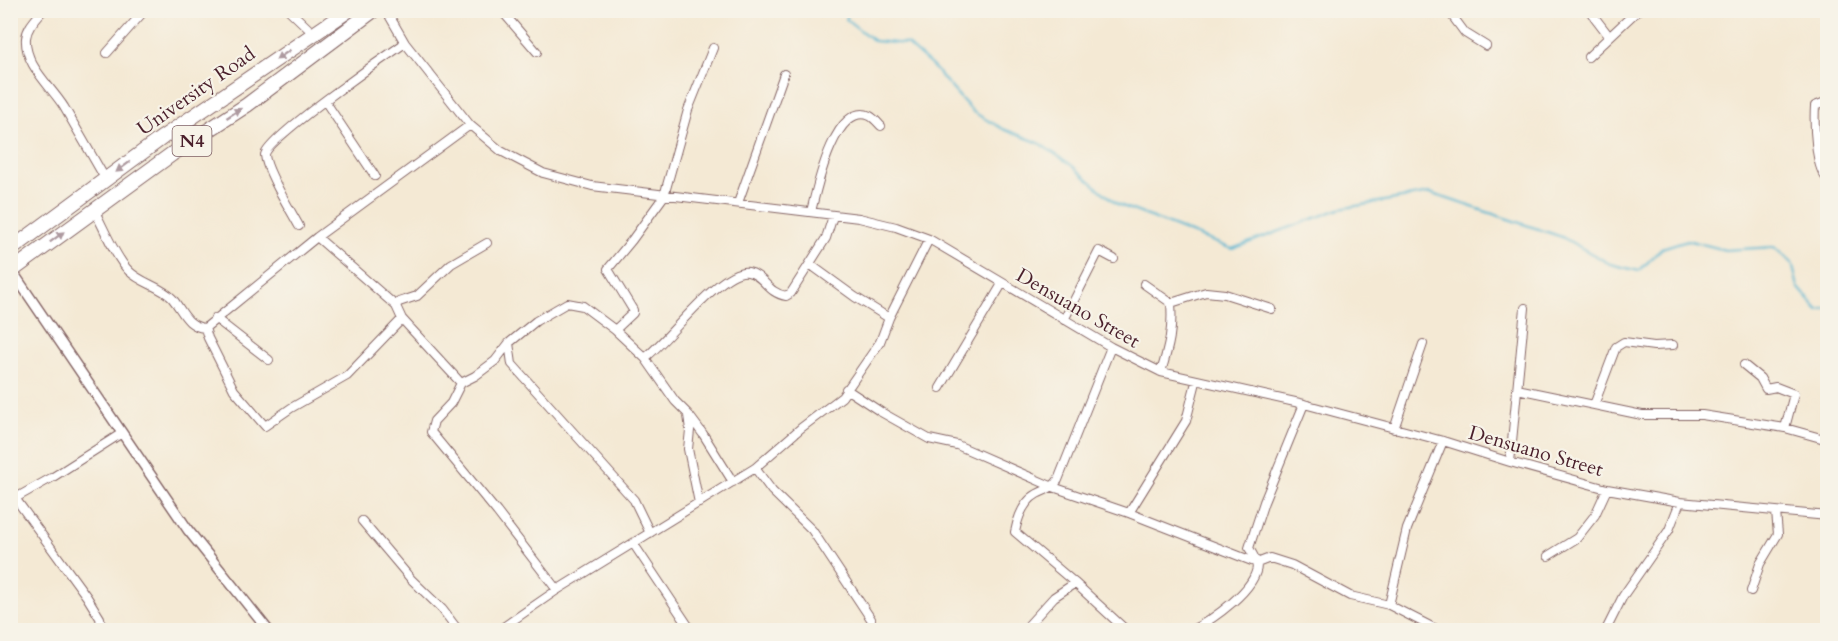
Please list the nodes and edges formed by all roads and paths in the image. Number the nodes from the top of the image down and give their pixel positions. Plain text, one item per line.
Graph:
1 (43, 10) edge
2 (145, 10) edge
3 (289, 10) edge
4 (349, 10) edge
5 (374, 10) edge
6 (386, 10) edge
7 (501, 10) edge
8 (1448, 10) edge
9 (1589, 10) edge
10 (1638, 10) edge
11 (313, 33) junction
12 (1609, 36) junction
13 (405, 43) junction
14 (1486, 46) dead end
15 (713, 48) dead end
16 (537, 52) dead end
17 (107, 53) dead end
18 (1588, 57) dead end
19 (784, 74) dead end
20 (325, 101) junction
21 (1827, 101) edge
22 (470, 125) junction
23 (881, 126) dead end
24 (375, 176) dead end
25 (1827, 179) edge
26 (106, 180) junction
27 (664, 196) junction
28 (738, 203) junction
29 (94, 210) junction
30 (811, 212) junction
31 (833, 216) junction
32 (299, 226) dead end
33 (317, 237) junction
34 (929, 239) junction
35 (487, 243) dead end
36 (10, 250) edge
37 (1114, 259) dead end
38 (811, 265) junction
39 (11, 270) edge
40 (1002, 284) junction
41 (1144, 284) dead end
42 (1171, 303) junction
43 (396, 306) junction
44 (1525, 308) dead end
45 (1272, 309) dead end
46 (215, 318) junction
47 (889, 318) junction
48 (402, 320) junction
49 (1064, 320) junction
50 (205, 328) junction
51 (615, 330) junction
52 (509, 343) junction
53 (1424, 344) dead end
54 (1673, 345) dead end
55 (1111, 347) junction
56 (645, 358) junction
57 (269, 360) dead end
58 (495, 361) junction
59 (512, 364) junction
60 (1744, 365) dead end
61 (1161, 372) junction
62 (1196, 382) junction
63 (461, 383) junction
64 (940, 388) dead end
65 (846, 389) junction
66 (1517, 389) junction
67 (1304, 404) junction
68 (1594, 405) junction
69 (688, 414) junction
70 (1785, 428) junction
71 (1394, 429) junction
72 (122, 433) junction
73 (1827, 440) edge
74 (1443, 441) junction
75 (1510, 462) junction
76 (755, 468) junction
77 (733, 482) junction
78 (1053, 487) junction
79 (1607, 489) junction
80 (13, 499) edge
81 (1680, 502) junction
82 (699, 503) junction
83 (1776, 512) junction
84 (1129, 513) junction
85 (1827, 516) edge
86 (362, 521) dead end
87 (651, 533) junction
88 (633, 543) junction
89 (1548, 556) dead end
90 (1257, 563) junction
91 (1075, 583) junction
92 (557, 590) junction
93 (1751, 591) dead end
94 (1389, 605) junction
95 (871, 619) dead end
96 (102, 630) edge
97 (268, 630) edge
98 (458, 630) edge
99 (499, 630) edge
100 (691, 630) edge
101 (1024, 630) edge
102 (1126, 630) edge
103 (1192, 630) edge
104 (1438, 630) edge
105 (1606, 630) edge

1 - 26 street
2 - 17 street
3 - 11 street
4 - 11 highway, University Road / N4
29 -> 5 highway, University Road / N4
6 - 13 street, Densuano Street
7 - 16 street
8 - 14 street
9 - 12 street
10 - 12 street
11 -> 26 highway, University Road / N4
12 - 18 street
13 - 20 street
13 - 22 street, Densuano Street
15 - 27 street
19 - 28 street
20 - 24 street
20 - 32 street
21 - 25 street
22 - 27 street, Densuano Street
22 - 33 street
23 - 30 street
26 - 36 highway, University Road / N4
27 - 28 street, Densuano Street
27 - 51 street
28 - 30 street, Densuano Street
39 -> 29 highway, University Road / N4
29 - 50 street
30 - 31 street, Densuano Street
31 - 34 street, Densuano Street
31 - 38 street
33 - 43 street
33 - 46 street
34 - 40 street, Densuano Street
34 - 47 street
35 - 43 street
37 - 49 street
38 - 47 street
38 - 56 street
39 - 72 street
40 - 49 street, Densuano Street
40 - 64 street
41 - 42 street
42 - 45 street
42 - 61 street
43 - 48 street
44 - 66 street
46 - 50 street
46 - 57 street
47 - 65 street
48 - 50 street
48 - 63 street
49 - 55 street, Densuano Street
51 - 52 street
51 - 56 street
52 - 58 street
52 - 59 street
53 - 71 street
54 - 68 street
55 - 61 street, Densuano Street
55 - 78 street
56 - 69 street
58 - 59 street
58 - 63 street
59 - 87 street
60 - 70 street
61 - 62 street, Densuano Street
62 - 67 street, Densuano Street
62 - 84 street
63 - 92 street
65 - 76 street
65 - 78 street
66 - 68 street
66 - 75 street
67 - 71 street, Densuano Street
67 - 90 street
68 - 70 street
69 - 77 street
69 - 82 street
70 - 73 street
71 - 74 street, Densuano Street
72 - 80 street
72 - 97 street
74 - 75 street, Densuano Street
74 - 94 street
75 - 79 street, Densuano Street
76 - 77 street
76 - 95 street
77 - 82 street
78 - 84 street
78 - 91 street
79 - 81 street, Densuano Street
79 - 89 street
80 - 96 street
81 - 83 street, Densuano Street
81 - 105 street
82 - 87 street
83 - 85 street, Densuano Street
83 - 93 street
84 - 90 street
86 - 98 street
87 - 88 street
88 - 92 street
88 - 100 street
90 - 94 street
90 - 103 street
91 - 101 street
91 - 102 street
92 - 99 street
94 - 104 street

